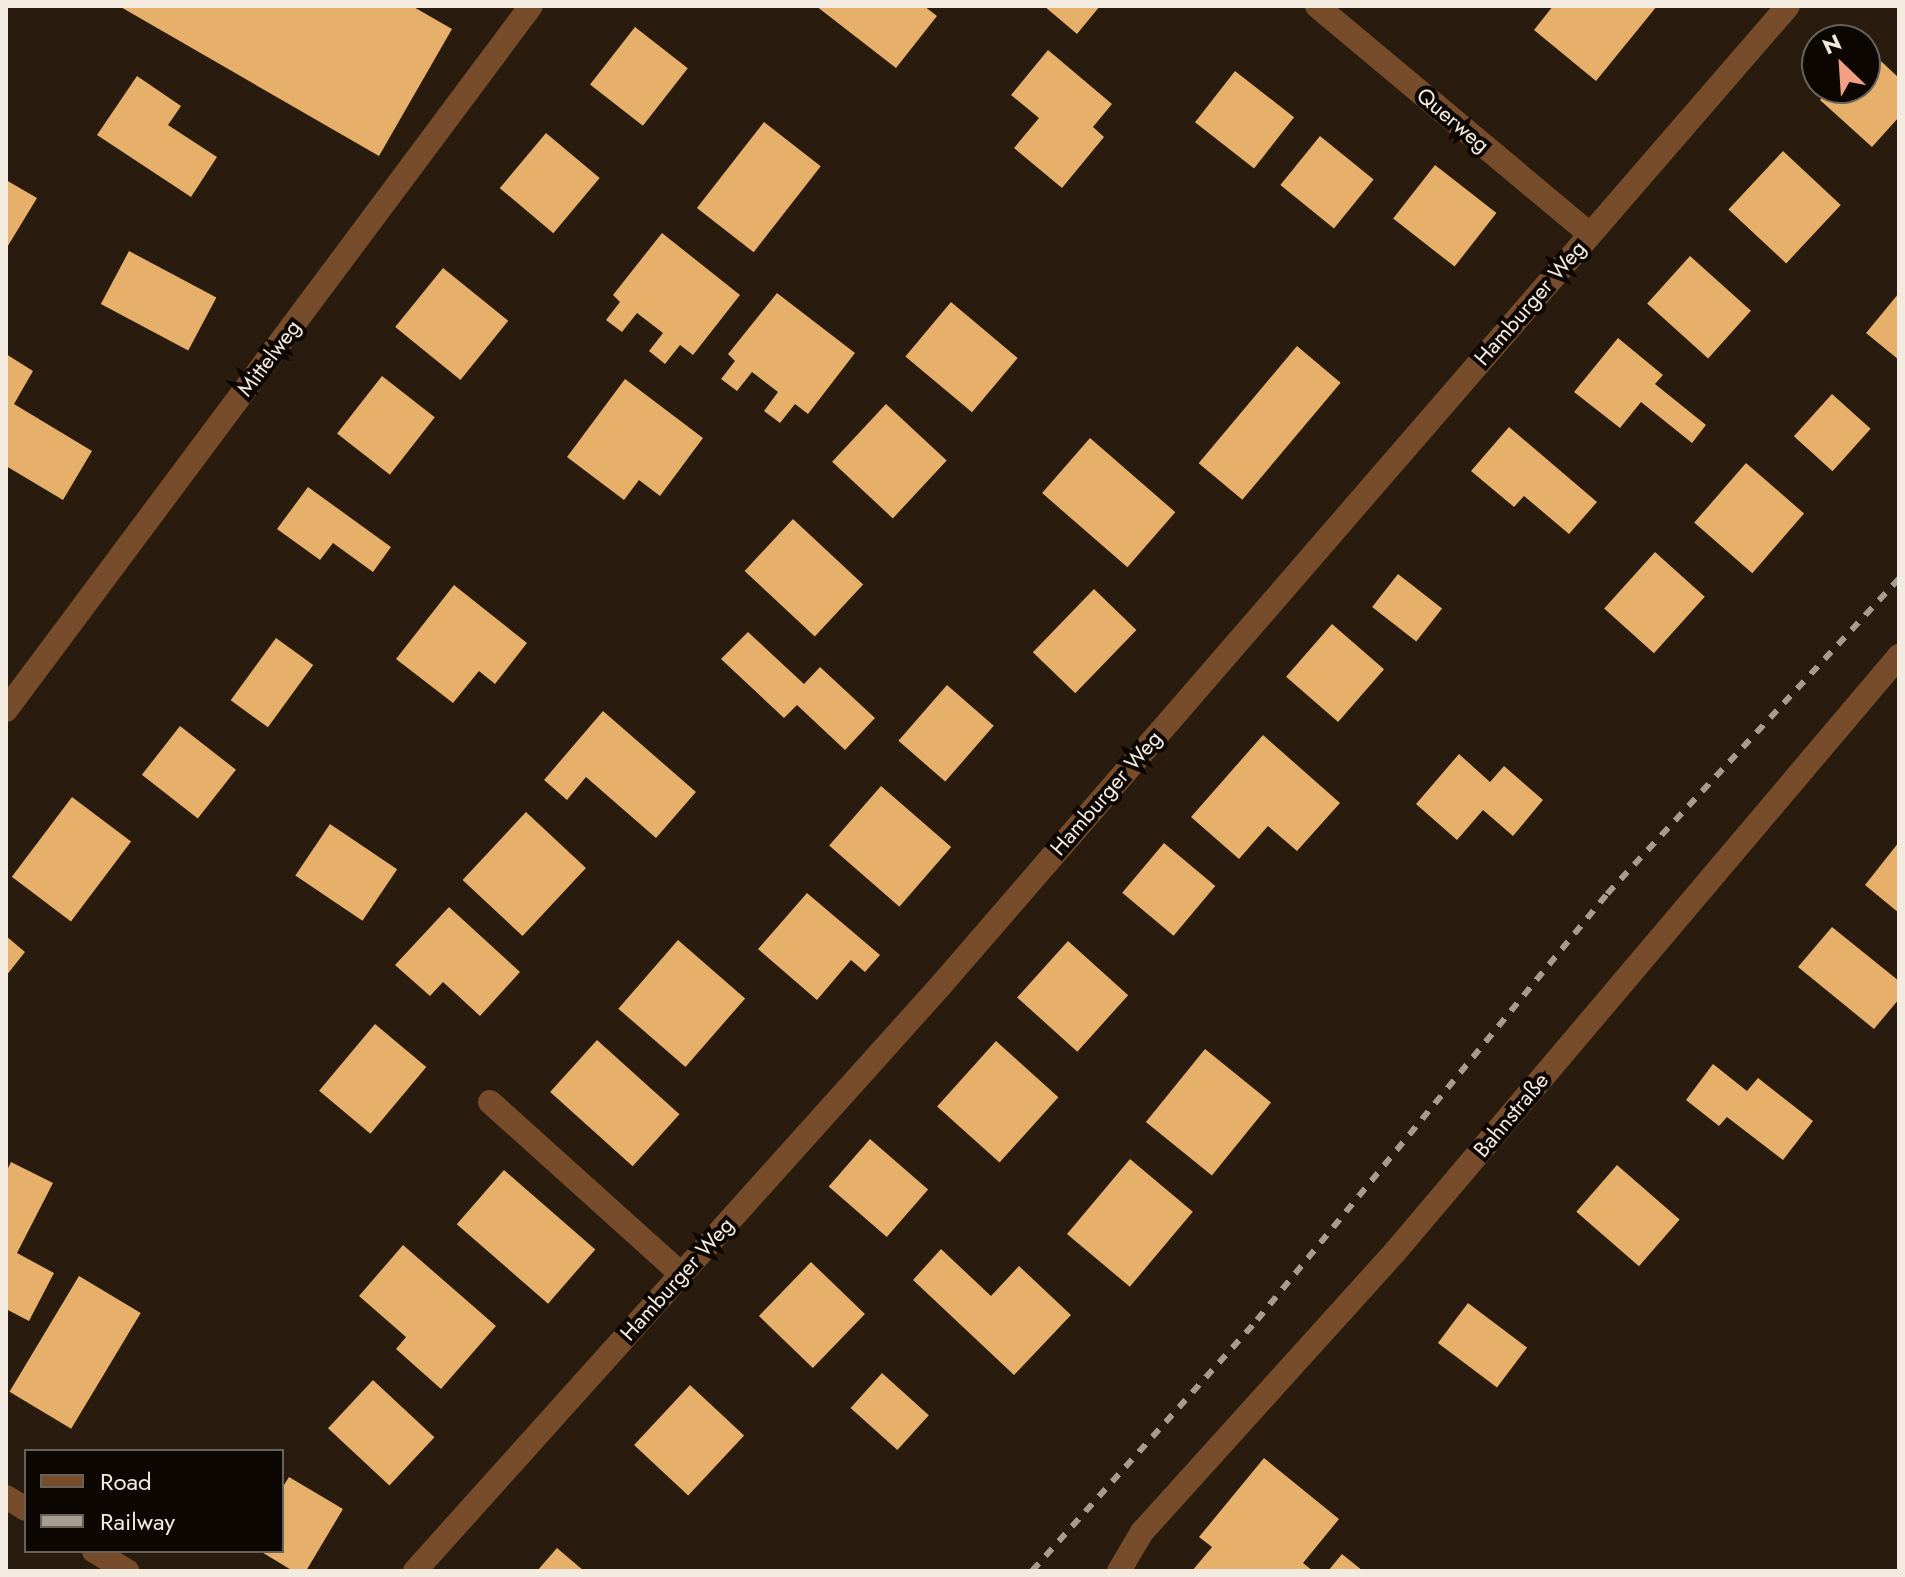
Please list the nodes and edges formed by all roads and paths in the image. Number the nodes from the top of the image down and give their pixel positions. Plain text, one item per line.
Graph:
1 (531, 6) edge
2 (1788, 6) edge
3 (1332, 11) edge
4 (1590, 234) junction
5 (1899, 656) edge
6 (9, 701) edge
7 (490, 1102) dead end
8 (681, 1274) junction
9 (6, 1497) edge
10 (24, 1508) edge
11 (97, 1553) edge
12 (127, 1571) edge
13 (415, 1571) edge
14 (1119, 1571) edge

1 - 6 street, Mittelweg
2 - 4 street, Hamburger Weg
3 - 4 street, Querweg
4 - 8 street, Hamburger Weg
5 - 14 street, Bahnstraße
7 - 8 street
8 - 13 street, Hamburger Weg
9 - 10 street
11 - 12 street

